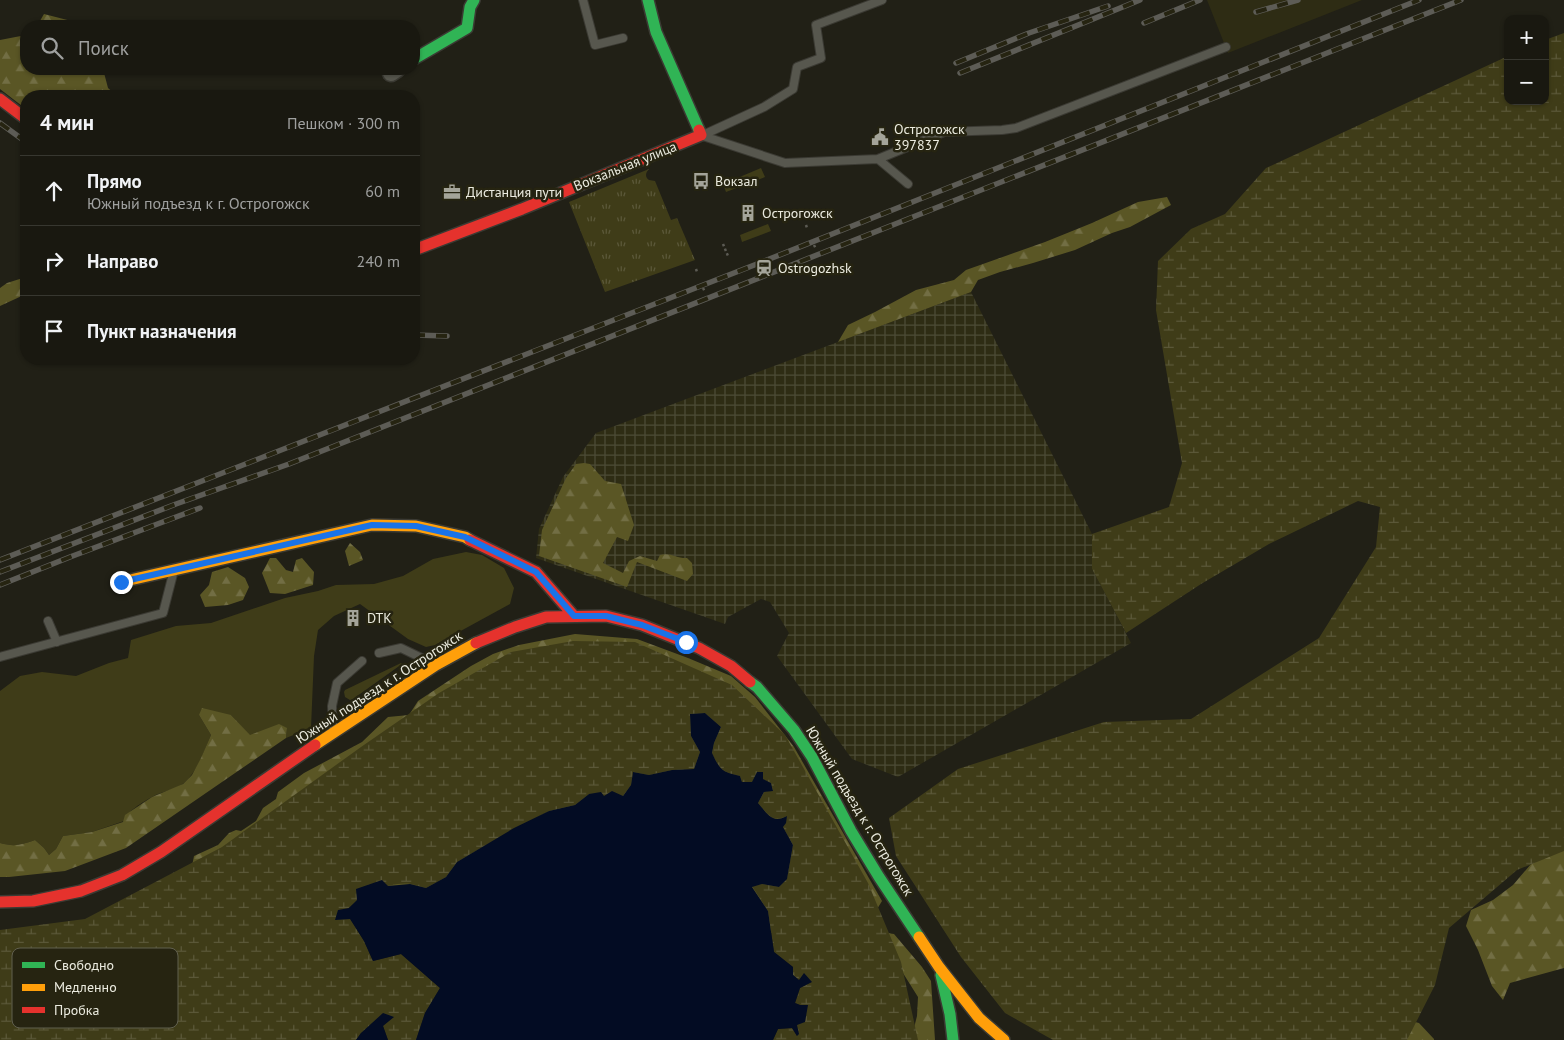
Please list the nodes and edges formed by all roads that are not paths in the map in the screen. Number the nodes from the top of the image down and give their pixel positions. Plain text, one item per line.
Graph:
1 (474, 0) edge
2 (583, 0) edge
3 (648, 0) edge
4 (882, 0) edge
5 (623, 38) dead end
6 (1226, 46) dead end
7 (420, 55) edge
8 (0, 99) edge
9 (20, 114) edge
10 (701, 135) junction
11 (878, 159) junction
12 (908, 184) dead end
13 (420, 248) edge
14 (174, 570) junction
15 (121, 582) dead end
16 (574, 616) junction
17 (48, 622) dead end
18 (57, 642) junction
19 (379, 653) dead end
20 (0, 657) edge
21 (362, 661) dead end
22 (436, 665) junction
23 (334, 732) junction
24 (0, 902) edge
25 (939, 967) junction
26 (952, 1040) edge
27 (1004, 1040) edge

1 - 7 main road
2 - 5 lane
3 - 10 main road
4 - 10 lane
6 - 11 lane
8 - 9 main road
10 - 11 lane
10 - 13 main road, Вокзальная улица
11 - 12 lane
14 - 15 main road
14 - 16 main road
14 - 18 lane
16 - 22 main road, Южный подъезд к г. Острогожск
16 - 25 main road, Южный подъезд к г. Острогожск
17 - 18 lane
18 - 20 lane
19 - 22 lane
21 - 23 lane
22 - 23 main road, Южный подъезд к г. Острогожск
23 - 24 main road, Южный подъезд к г. Острогожск
25 - 26 main road
25 - 27 main road, Южный подъезд к г. Острогожск

